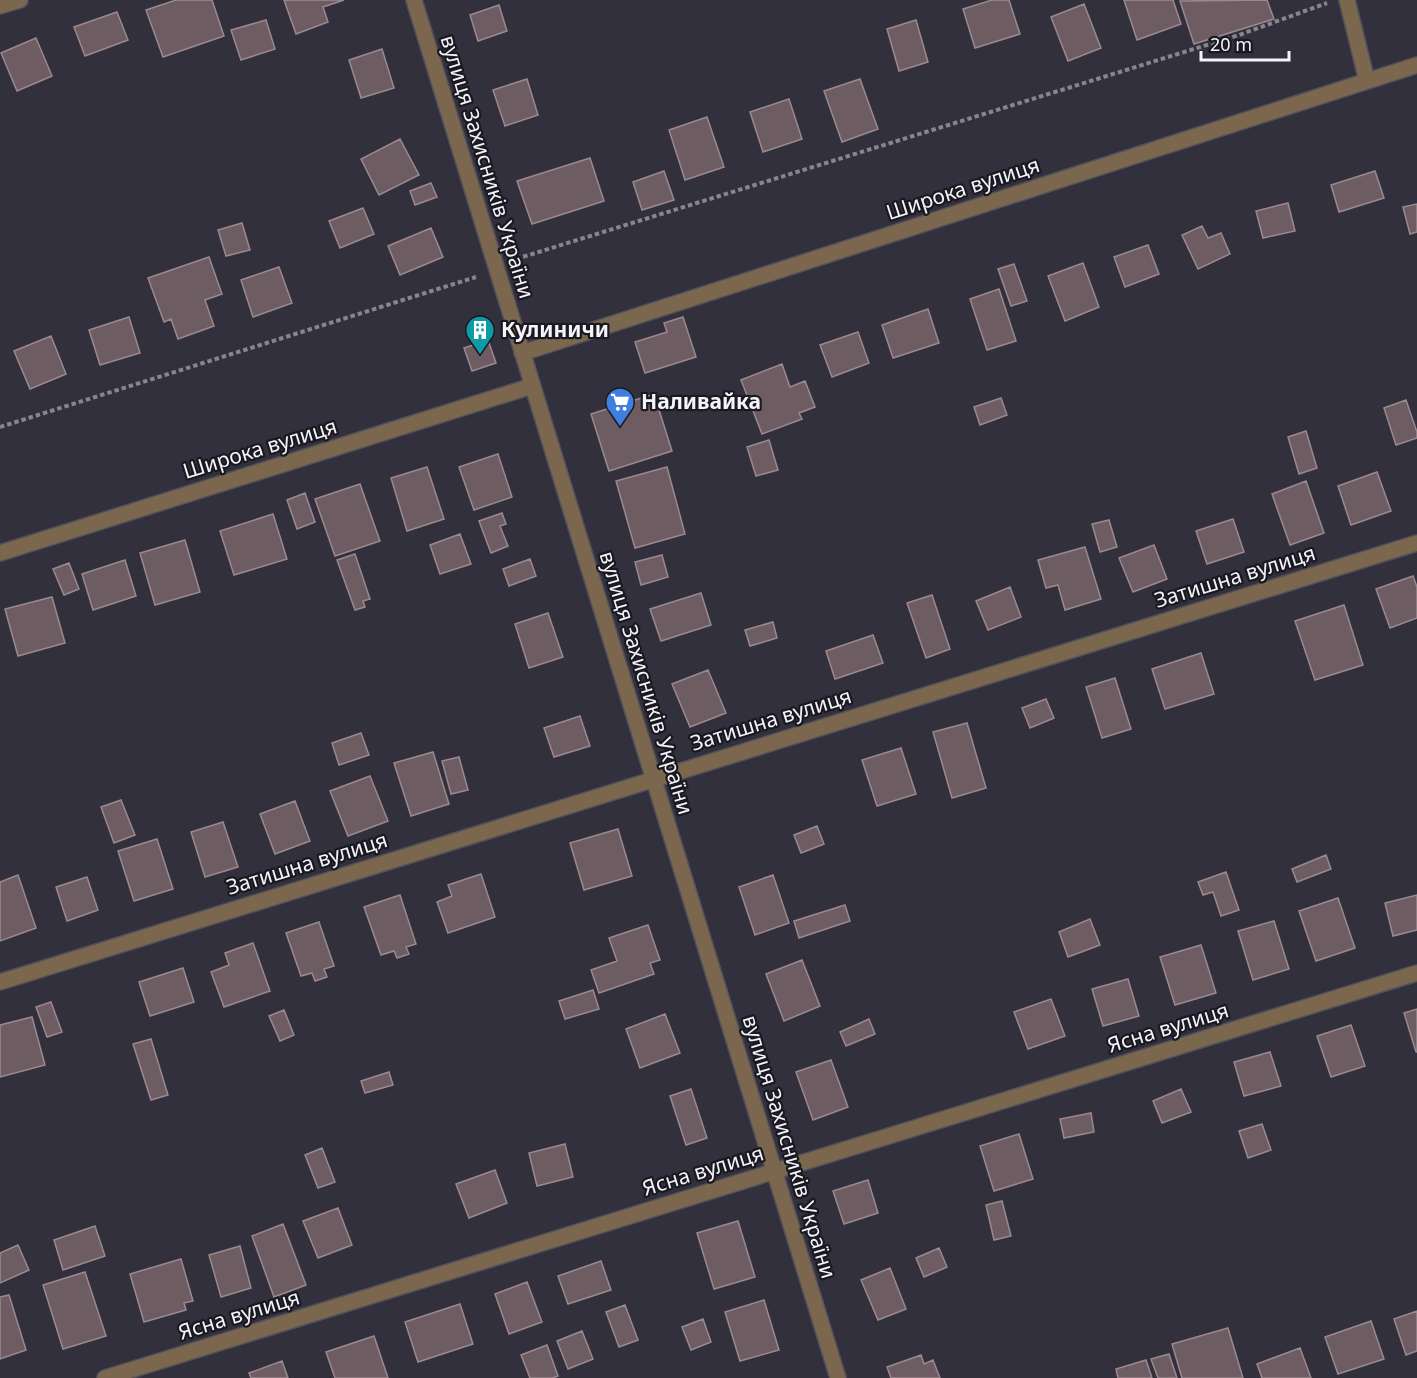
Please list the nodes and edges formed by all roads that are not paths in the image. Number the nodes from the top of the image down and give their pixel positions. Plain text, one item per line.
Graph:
1 (20, 0) edge
2 (414, 0) edge
3 (1347, 0) edge
4 (0, 6) edge
5 (1417, 65) edge
6 (1366, 81) junction
7 (522, 353) junction
8 (532, 386) junction
9 (1417, 543) edge
10 (0, 553) edge
11 (653, 778) junction
12 (1417, 973) edge
13 (0, 982) edge
14 (774, 1172) junction
15 (105, 1378) edge
16 (838, 1378) edge

1 - 4 street
2 - 7 street, вулиця Захисників України
3 - 6 street
5 - 6 street, Широка вулиця
6 - 7 street, Широка вулиця
7 - 8 street, вулиця Захисників України
8 - 10 street, Широка вулиця
8 - 11 street, вулиця Захисників України
9 - 11 street, Затишна вулиця
11 - 13 street, Затишна вулиця
11 - 14 street, вулиця Захисників України
12 - 14 street, Ясна вулиця
14 - 15 street, Ясна вулиця
14 - 16 street, вулиця Захисників України

